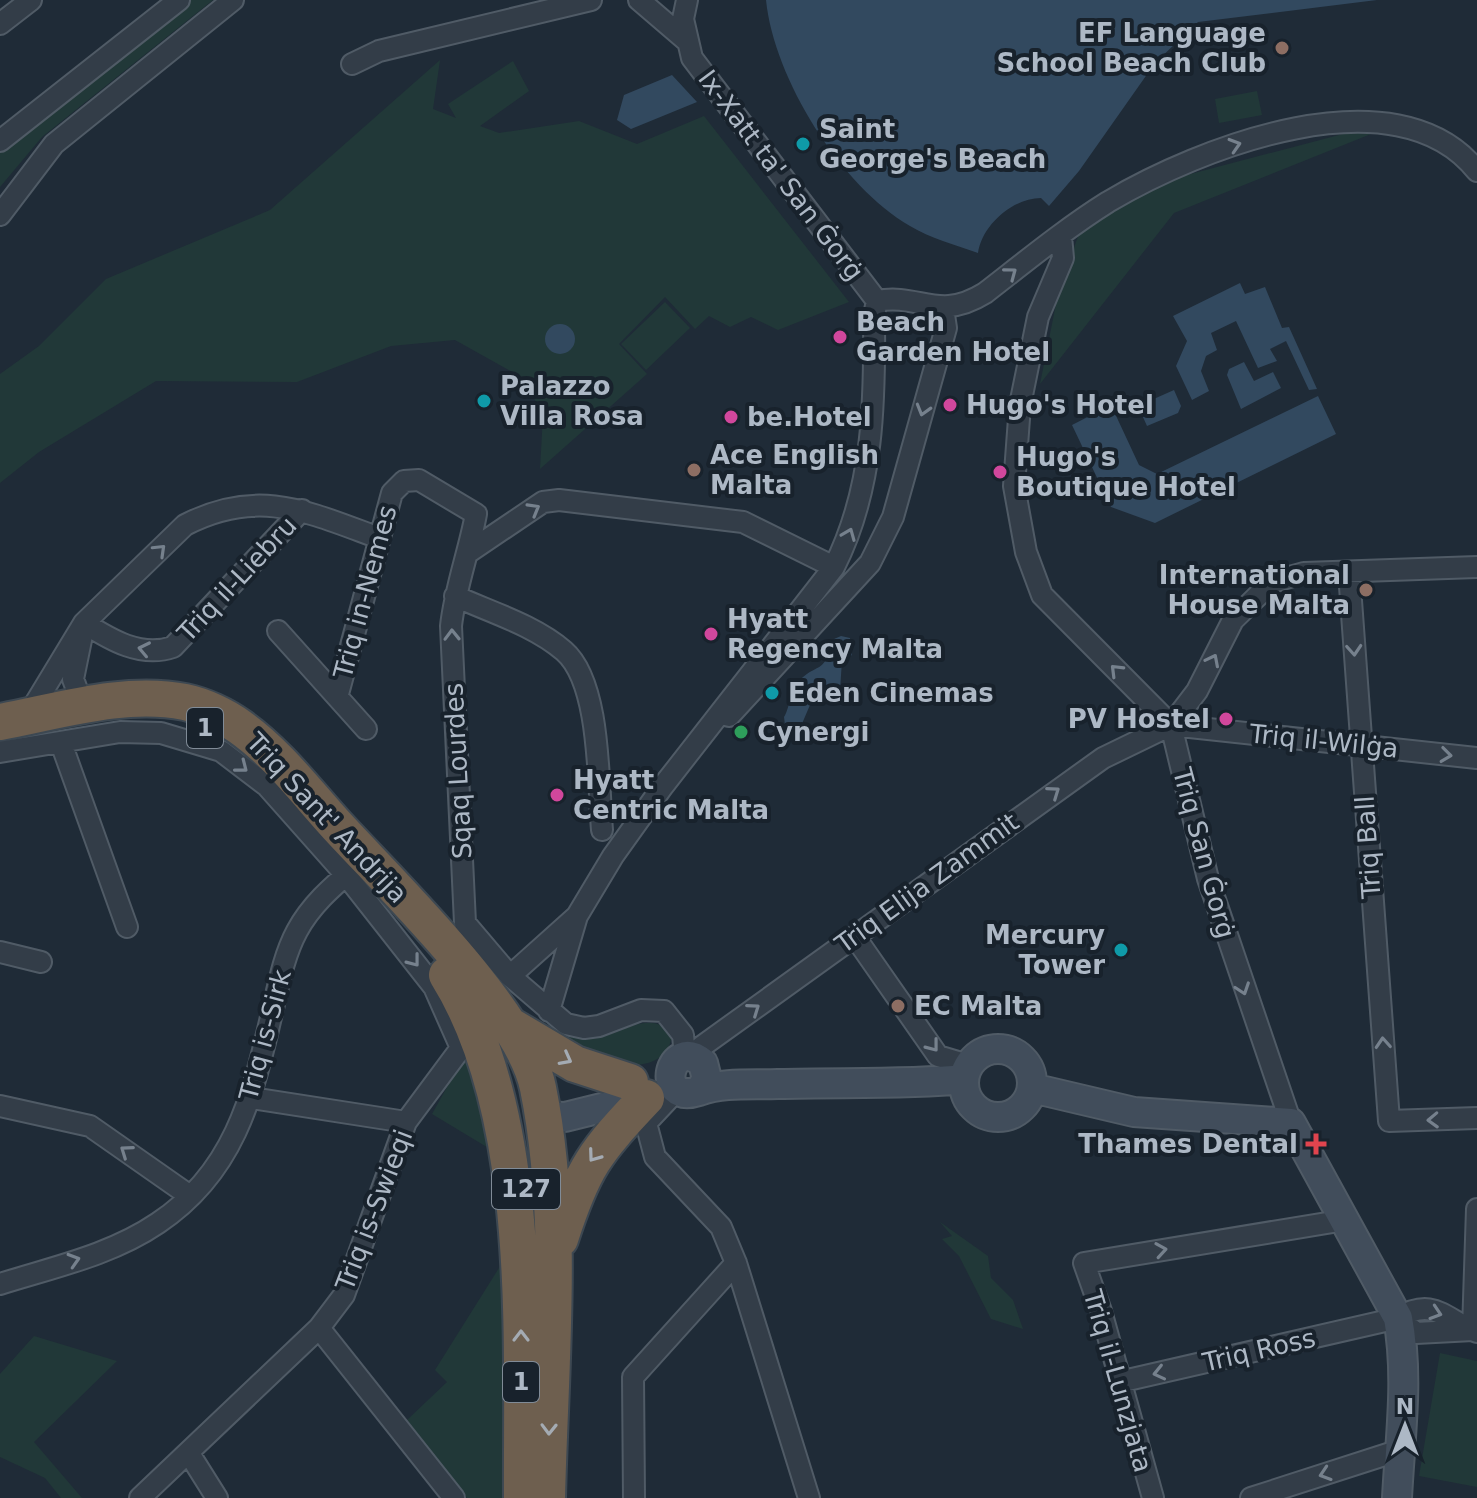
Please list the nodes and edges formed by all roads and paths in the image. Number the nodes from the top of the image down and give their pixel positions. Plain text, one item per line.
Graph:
1 (31, 0) edge
2 (179, 0) edge
3 (233, 0) edge
4 (591, 0) edge
5 (639, 0) edge
6 (687, 0) edge
7 (0, 24) edge
8 (688, 42) junction
9 (352, 64) dead end
10 (0, 141) edge
11 (1477, 171) edge
12 (0, 215) edge
13 (1061, 236) junction
14 (877, 301) junction
15 (943, 308) junction
16 (302, 510) junction
17 (476, 514) joint
18 (379, 538) junction
19 (469, 552) junction
20 (834, 567) junction
21 (1477, 567) edge
22 (1349, 573) junction
23 (455, 596) junction
24 (84, 623) junction
25 (278, 631) dead end
26 (338, 694) junction
27 (83, 706) junction
28 (1171, 725) junction
29 (9, 726) edge
30 (366, 729) dead end
31 (61, 743) junction
32 (1360, 744) junction
33 (0, 752) edge
34 (688, 755) junction
35 (1477, 758) edge
36 (602, 830) dead end
37 (352, 869) junction
38 (577, 916) junction
39 (127, 927) dead end
40 (855, 937) junction
41 (0, 952) edge
42 (41, 962) dead end
43 (510, 976) junction
44 (549, 1011) junction
45 (508, 1024) junction
46 (966, 1072) junction
47 (682, 1080) junction
48 (494, 1083) junction
49 (1032, 1088) junction
50 (252, 1098) junction
51 (0, 1106) edge
52 (542, 1116) junction
53 (1477, 1118) edge
54 (406, 1122) junction
55 (1291, 1123) junction
56 (190, 1196) junction
57 (1477, 1209) edge
58 (1477, 1217) edge
59 (1345, 1220) junction
60 (736, 1263) junction
61 (536, 1266) junction
62 (0, 1284) edge
63 (1398, 1318) junction
64 (319, 1328) junction
65 (1475, 1331) edge
66 (1119, 1382) junction
67 (1400, 1450) junction
68 (190, 1455) junction
69 (808, 1497) edge
70 (140, 1498) edge
71 (217, 1498) edge
72 (454, 1498) edge
73 (522, 1498) edge
74 (547, 1498) edge
75 (634, 1498) edge
76 (1153, 1498) edge
77 (1251, 1498) edge
78 (1397, 1498) edge

1 - 7 street
2 - 10 street
3 - 12 street
4 - 9 street
5 - 8 street
6 - 8 street, Ix-Xatt ta' San Ġorġ
8 - 14 street, Ix-Xatt ta' San Ġorġ
13 -> 11 street
15 -> 13 street
28 -> 13 street
14 - 15 street
20 -> 14 street
15 -> 34 street
16 - 18 street
24 -> 16 street
16 -> 24 street, Triq il-Liebru
17 - 18 street, Triq in-Nemes
17 - 19 street, Sqaq Lourdes
18 - 26 street, Triq in-Nemes
19 -> 20 street
19 - 23 street, Sqaq Lourdes
20 - 34 street
21 - 22 street
28 -> 22 street
22 -> 32 street, Triq Ball
23 - 36 street
43 -> 23 street, Sqaq Lourdes
24 - 27 street
24 - 29 street
25 - 26 street, Triq in-Nemes
26 - 30 street, Triq in-Nemes
27 - 29 highway, Triq Sant' Andrija
27 - 45 highway, Triq Sant' Andrija
28 - 32 street, Triq il-Wilġa
40 -> 28 street, Triq Elija Zammit
28 -> 55 street, Triq San Ġorġ
29 - 37 highway, Triq Sant' Andrija / 1
31 - 33 street
31 -> 37 street
31 - 39 street
32 -> 35 street, Triq il-Wilġa
53 -> 32 street, Triq Ball
34 - 38 street
37 - 48 highway, Triq Sant' Andrija / 1
37 - 50 street, Triq is-Sirk
37 -> 54 street, Triq is-Swieqi
38 - 43 street
38 - 44 street
40 -> 46 street
47 -> 40 street, Triq Elija Zammit
41 - 42 street
43 - 44 street, Sqaq Lourdes
44 - 47 street, Sqaq Lourdes
45 -> 47 highway
45 - 52 highway, Triq Sant' Andrija
46 - 47 main road
46 - 49 main road
46 - 49 main road
47 - 52 main road
47 - 60 street, Triq Elija Zammit
47 -> 61 highway
48 - 52 highway
48 - 61 highway, 1
49 - 55 main road
50 - 54 street
50 - 56 street, Triq is-Sirk
56 -> 51 street
52 - 61 highway, Triq Sant' Andrija
54 - 64 street, Triq is-Swieqi
55 - 59 main road, Triq San Ġorġ
62 -> 56 street, Triq is-Sirk
57 - 58 street
58 - 65 street
59 - 63 main road, Triq San Ġorġ
66 -> 59 street, Triq il-Lunzjata
60 - 69 street
60 - 75 street
73 -> 61 highway, 1
61 -> 74 highway, 1
63 - 65 street
63 -> 66 street, Triq Ross
63 - 67 main road, Triq San Ġorġ
64 - 68 street, Triq is-Swieqi
64 - 72 street
66 - 76 street, Triq il-Lunzjata
67 -> 77 street
67 - 78 main road, Triq San Ġorġ
68 - 70 street, Triq is-Swieqi
68 - 71 street

